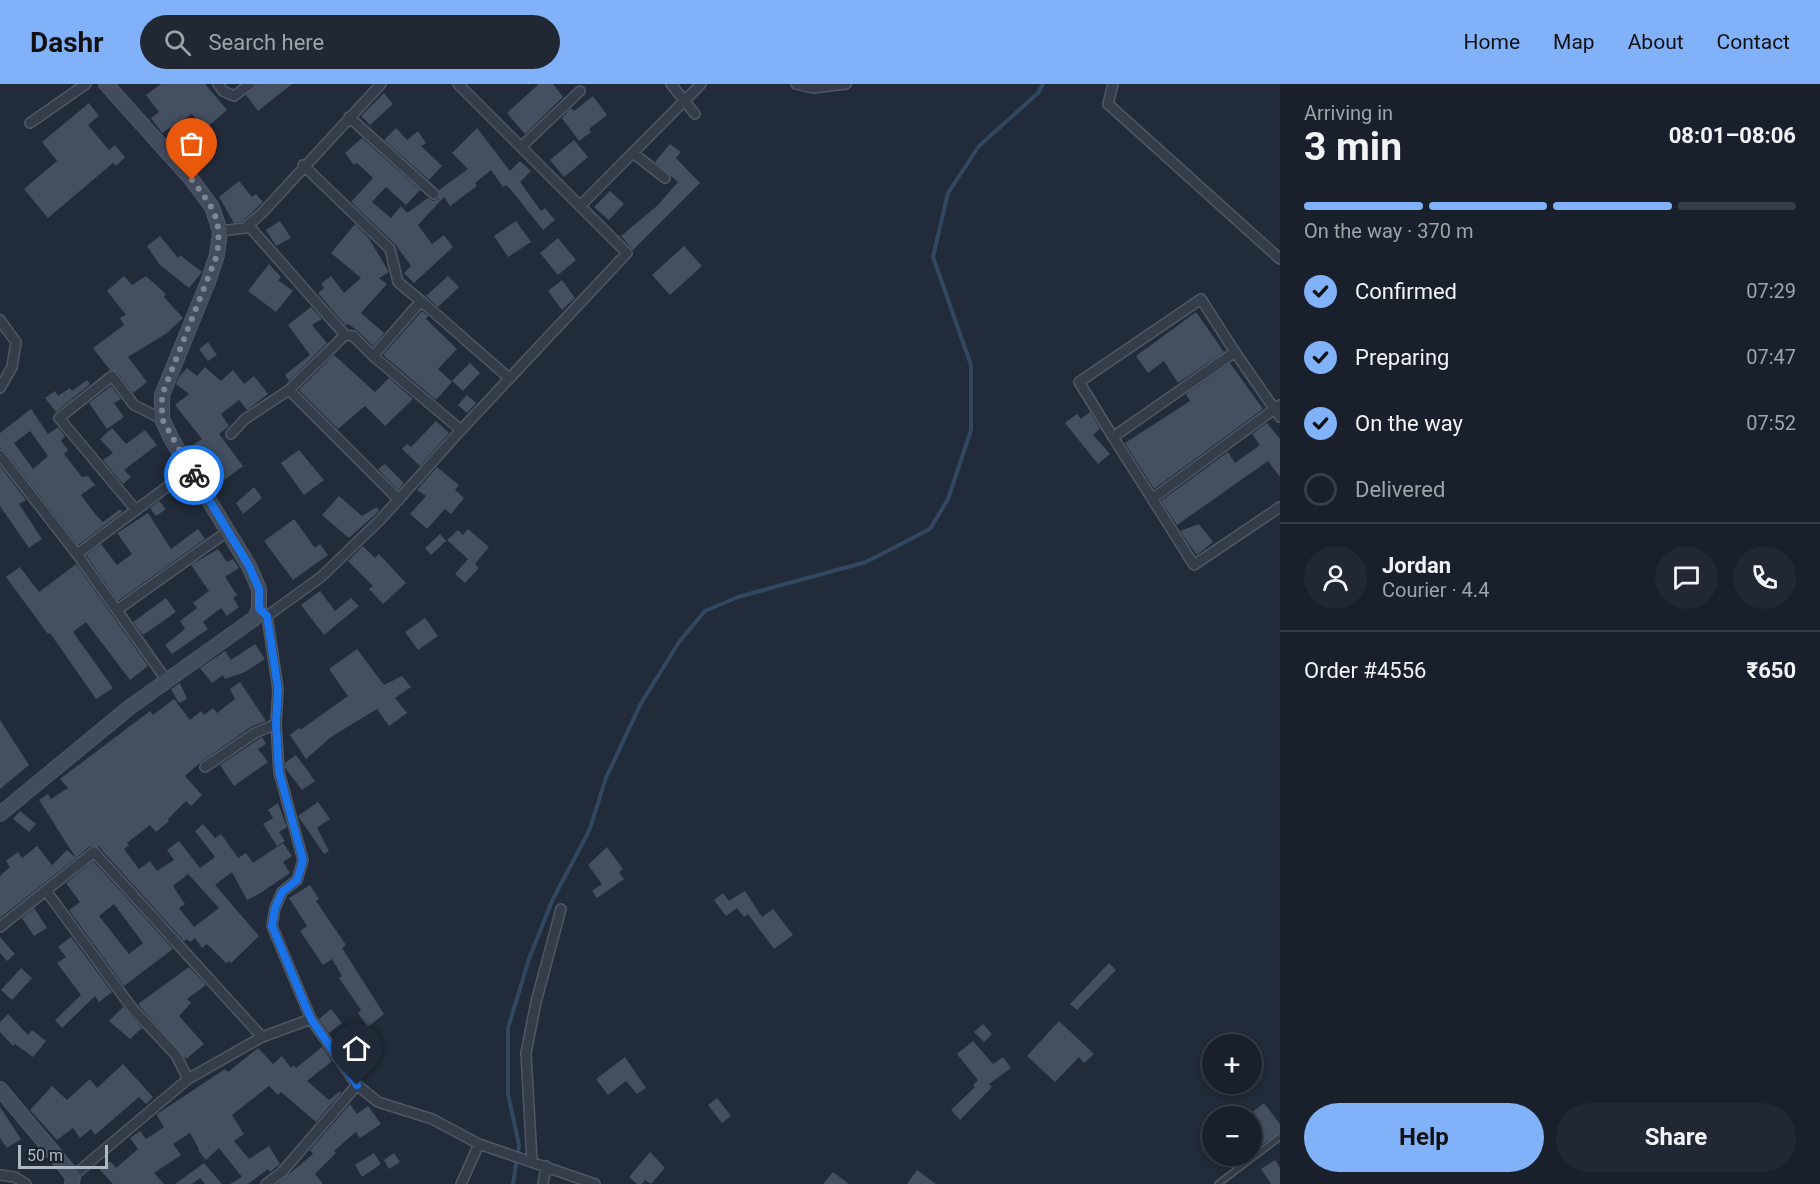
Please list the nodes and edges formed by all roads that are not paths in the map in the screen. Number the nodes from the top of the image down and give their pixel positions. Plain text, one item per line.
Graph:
1 (86, 84) edge
2 (106, 84) edge
3 (218, 84) edge
4 (250, 84) edge
5 (381, 84) edge
6 (671, 84) edge
7 (701, 84) edge
8 (796, 84) edge
9 (846, 84) edge
10 (1113, 84) edge
11 (465, 86) edge
12 (580, 91) dead end
13 (685, 101) junction
14 (695, 114) dead end
15 (349, 117) junction
16 (30, 123) dead end
17 (522, 146) junction
18 (633, 153) junction
19 (303, 165) junction
20 (665, 178) dead end
21 (434, 194) dead end
22 (580, 206) junction
23 (248, 225) junction
24 (220, 231) junction
25 (1280, 259) edge
26 (421, 301) junction
27 (0, 320) edge
28 (345, 335) junction
29 (1235, 352) junction
30 (374, 356) junction
31 (509, 378) junction
32 (0, 388) edge
33 (289, 390) junction
34 (1278, 411) edge
35 (162, 419) junction
36 (461, 430) junction
37 (231, 434) dead end
38 (1113, 437) junction
39 (0, 455) edge
40 (191, 469) junction
41 (1152, 499) junction
42 (399, 500) junction
43 (1280, 507) edge
44 (136, 510) junction
45 (228, 531) junction
46 (77, 554) junction
47 (117, 610) junction
48 (263, 612) junction
49 (166, 681) junction
50 (276, 724) junction
51 (205, 767) dead end
52 (0, 814) edge
53 (47, 892) junction
54 (561, 909) dead end
55 (0, 927) edge
56 (311, 1019) junction
57 (262, 1037) junction
58 (189, 1079) junction
59 (357, 1085) junction
60 (0, 1089) edge
61 (1280, 1137) edge
62 (479, 1144) junction
63 (531, 1161) junction
64 (546, 1166) junction
65 (0, 1175) edge
66 (72, 1180) edge
67 (26, 1184) edge
68 (266, 1184) edge
69 (461, 1184) edge
70 (543, 1184) edge
71 (595, 1184) edge
72 (1218, 1184) edge

1 - 16 street
2 - 24 main road
3 - 4 street
5 - 15 street
6 - 13 street
7 - 13 street
8 - 9 street
10 - 25 street
11 - 17 street
12 - 17 street
13 - 14 street
13 - 18 street
15 - 19 street
15 - 21 street
17 - 22 street
18 - 20 street
18 - 22 street
19 - 23 street
19 - 26 street
22 - 31 street
23 - 24 street
23 - 28 street
24 - 35 main road
26 - 30 street
26 - 31 street
27 - 32 street
28 - 30 street
28 - 33 street
29 - 34 street
29 - 38 street
29 - 38 street
30 - 36 street
31 - 36 street
33 - 37 street
33 - 42 street
34 - 41 street
35 - 40 main road
35 - 44 street
36 - 42 street
38 - 41 street
39 - 46 street
40 - 44 street
40 - 45 main road
41 - 43 street
42 - 48 street
44 - 46 street
45 - 47 street
45 - 48 main road
46 - 47 street
47 - 49 street
48 - 49 main road
48 - 50 street
49 - 52 main road
50 - 51 street
50 - 56 street
53 - 55 street
53 - 57 street
53 - 58 street
54 - 63 street
56 - 57 street
56 - 59 street
57 - 58 street
58 - 66 street
59 - 62 street
59 - 68 street
60 - 66 main road
61 - 72 lane
62 - 63 street
62 - 69 street
63 - 64 street
64 - 70 street
64 - 71 street
65 - 67 street

